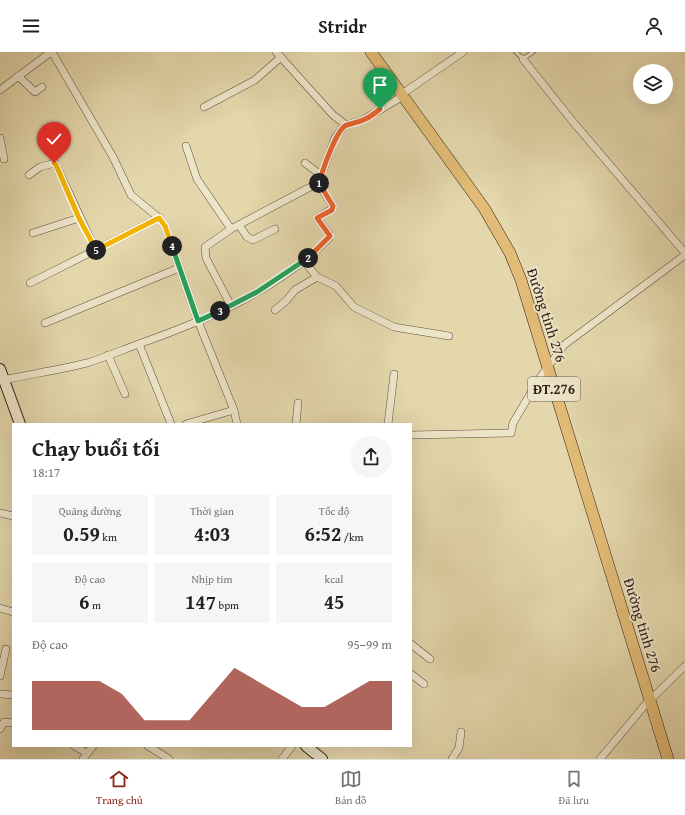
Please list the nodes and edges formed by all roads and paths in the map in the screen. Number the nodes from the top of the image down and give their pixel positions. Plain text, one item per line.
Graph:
1 (51, 52) edge
2 (371, 52) edge
3 (463, 52) edge
4 (516, 52) edge
5 (533, 52) edge
6 (279, 55) edge
7 (523, 59) junction
8 (18, 76) junction
9 (42, 87) dead end
10 (0, 90) edge
11 (402, 95) junction
12 (204, 107) dead end
13 (346, 125) junction
14 (0, 138) edge
15 (186, 146) dead end
16 (4, 159) dead end
17 (305, 163) dead end
18 (30, 175) dead end
19 (321, 175) junction
20 (318, 184) junction
21 (79, 218) junction
22 (159, 218) junction
23 (239, 225) junction
24 (231, 229) junction
25 (275, 229) dead end
26 (33, 233) dead end
27 (96, 251) junction
28 (685, 254) edge
29 (304, 261) junction
30 (179, 268) junction
31 (317, 277) junction
32 (30, 283) dead end
33 (231, 306) junction
34 (275, 310) dead end
35 (198, 321) junction
36 (45, 323) dead end
37 (449, 336) dead end
38 (139, 344) junction
39 (108, 355) junction
40 (548, 367) junction
41 (0, 369) edge
42 (394, 374) dead end
43 (3, 383) edge
44 (125, 394) dead end
45 (298, 403) dead end
46 (234, 410) junction
47 (20, 423) edge
48 (170, 423) edge
49 (189, 423) edge
50 (237, 423) edge
51 (296, 423) edge
52 (388, 423) edge
53 (412, 435) edge
54 (0, 513) edge
55 (12, 516) edge
56 (0, 608) edge
57 (12, 612) edge
58 (412, 645) edge
59 (6, 649) dead end
60 (430, 659) dead end
61 (685, 666) edge
62 (412, 675) edge
63 (0, 676) edge
64 (424, 684) dead end
65 (0, 694) edge
66 (12, 695) edge
67 (650, 701) junction
68 (12, 724) edge
69 (0, 729) edge
70 (461, 732) dead end
71 (75, 747) edge
72 (92, 747) edge
73 (150, 747) edge
74 (291, 747) edge
75 (307, 747) edge
76 (85, 756) edge
77 (169, 759) edge
78 (282, 759) edge
79 (322, 759) edge
80 (452, 759) edge
81 (600, 759) edge
82 (668, 759) edge

1 - 8 street
1 - 22 street
2 - 11 main road, Đường tỉnh 276 / ĐT.276
3 - 11 street
4 - 7 lane
5 - 7 lane
6 - 12 street
6 - 13 street
7 - 28 street
8 - 9 street
8 - 10 street
11 - 13 street
11 - 40 main road, Đường tỉnh 276 / ĐT.276
13 - 19 street
14 - 16 street
15 - 24 street
17 - 19 street
18 - 21 street
19 - 20 street
20 - 23 street
20 - 29 street
21 - 26 street
21 - 27 street
22 - 27 street
22 - 30 street
23 - 24 street
23 - 25 street
24 - 33 street
27 - 32 street
28 - 40 street
29 - 31 street
29 - 33 street
30 - 35 street
30 - 36 street
31 - 34 street
31 - 37 street
33 - 35 street
35 - 38 street
35 - 46 street
38 - 39 street
38 - 48 street
39 - 43 street
39 - 44 street
40 - 53 street
40 - 67 main road, Đường tỉnh 276 / ĐT.276
41 - 43 main road
42 - 52 street
43 - 47 main road
45 - 51 street
46 - 49 street
46 - 50 street
54 - 55 street
56 - 57 street
58 - 60 street
59 - 63 street
61 - 67 street
62 - 64 street
65 - 66 street
67 - 81 street
67 - 82 main road, Đường tỉnh 276 / ĐT.276
68 - 69 street
70 - 80 street
71 - 76 street
72 - 76 street
73 - 77 street
74 - 78 street
75 - 79 main road

